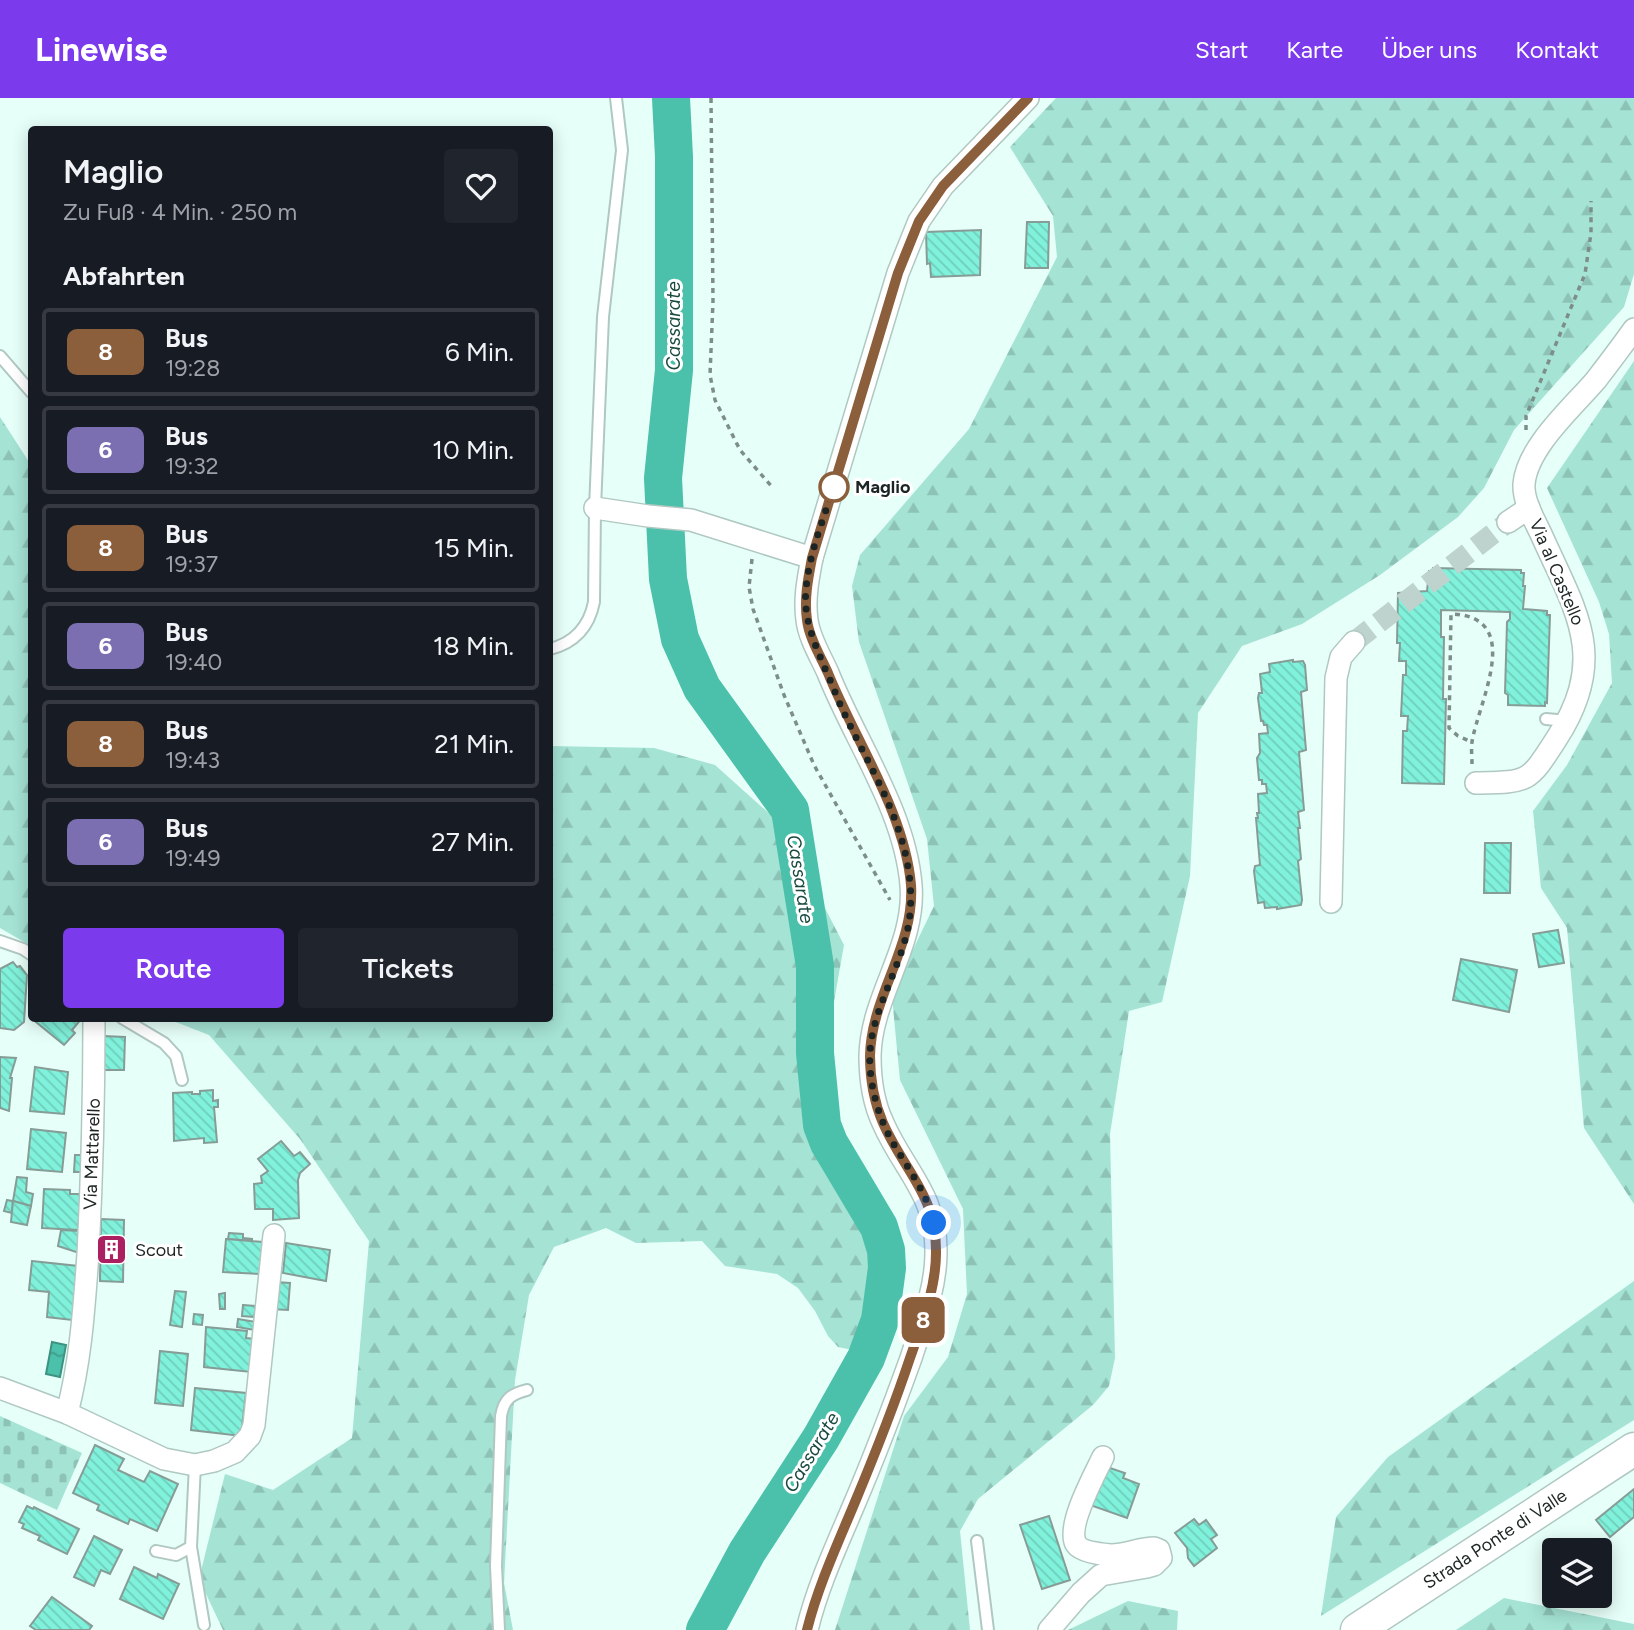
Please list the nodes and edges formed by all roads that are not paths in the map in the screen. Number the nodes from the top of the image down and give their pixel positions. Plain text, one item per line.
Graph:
1 (615, 98) edge
2 (1028, 98) edge
3 (1634, 328) edge
4 (0, 356) edge
5 (28, 388) edge
6 (595, 508) junction
7 (1529, 508) junction
8 (1508, 522) tunnel mouth
9 (812, 558) junction
10 (1354, 642) tunnel mouth
11 (553, 648) edge
12 (1546, 719) dead end
13 (1568, 721) junction
14 (1476, 783) road end
15 (1331, 902) dead end
16 (0, 941) edge
17 (28, 952) edge
18 (94, 1022) edge
19 (129, 1022) edge
20 (182, 1080) dead end
21 (274, 1235) dead end
22 (0, 1388) edge
23 (527, 1390) dead end
24 (67, 1413) junction
25 (1634, 1448) edge
26 (1103, 1457) dead end
27 (195, 1465) junction
28 (977, 1541) dead end
29 (191, 1546) junction
30 (156, 1551) dead end
31 (204, 1625) dead end
32 (499, 1630) edge
33 (807, 1630) edge
34 (988, 1630) edge
35 (1049, 1630) edge
36 (1357, 1630) edge

1 - 6 lane
2 - 9 street
3 - 7 street, Via al Castello
4 - 5 lane
6 - 9 street
6 - 11 lane
7 - 8 street, Via al Castello
7 - 13 street, Via al Castello
9 - 33 street
10 - 15 street
12 - 13 lane
13 - 14 street, Via al Castello
16 - 17 lane
18 - 24 street, Via Mattarello
19 - 20 lane
21 - 27 street
22 - 24 street
23 - 32 lane
24 - 27 street
25 - 36 street, Strada Ponte di Valle
26 - 35 street
27 - 29 lane
28 - 34 lane
29 - 30 lane
29 - 31 lane

